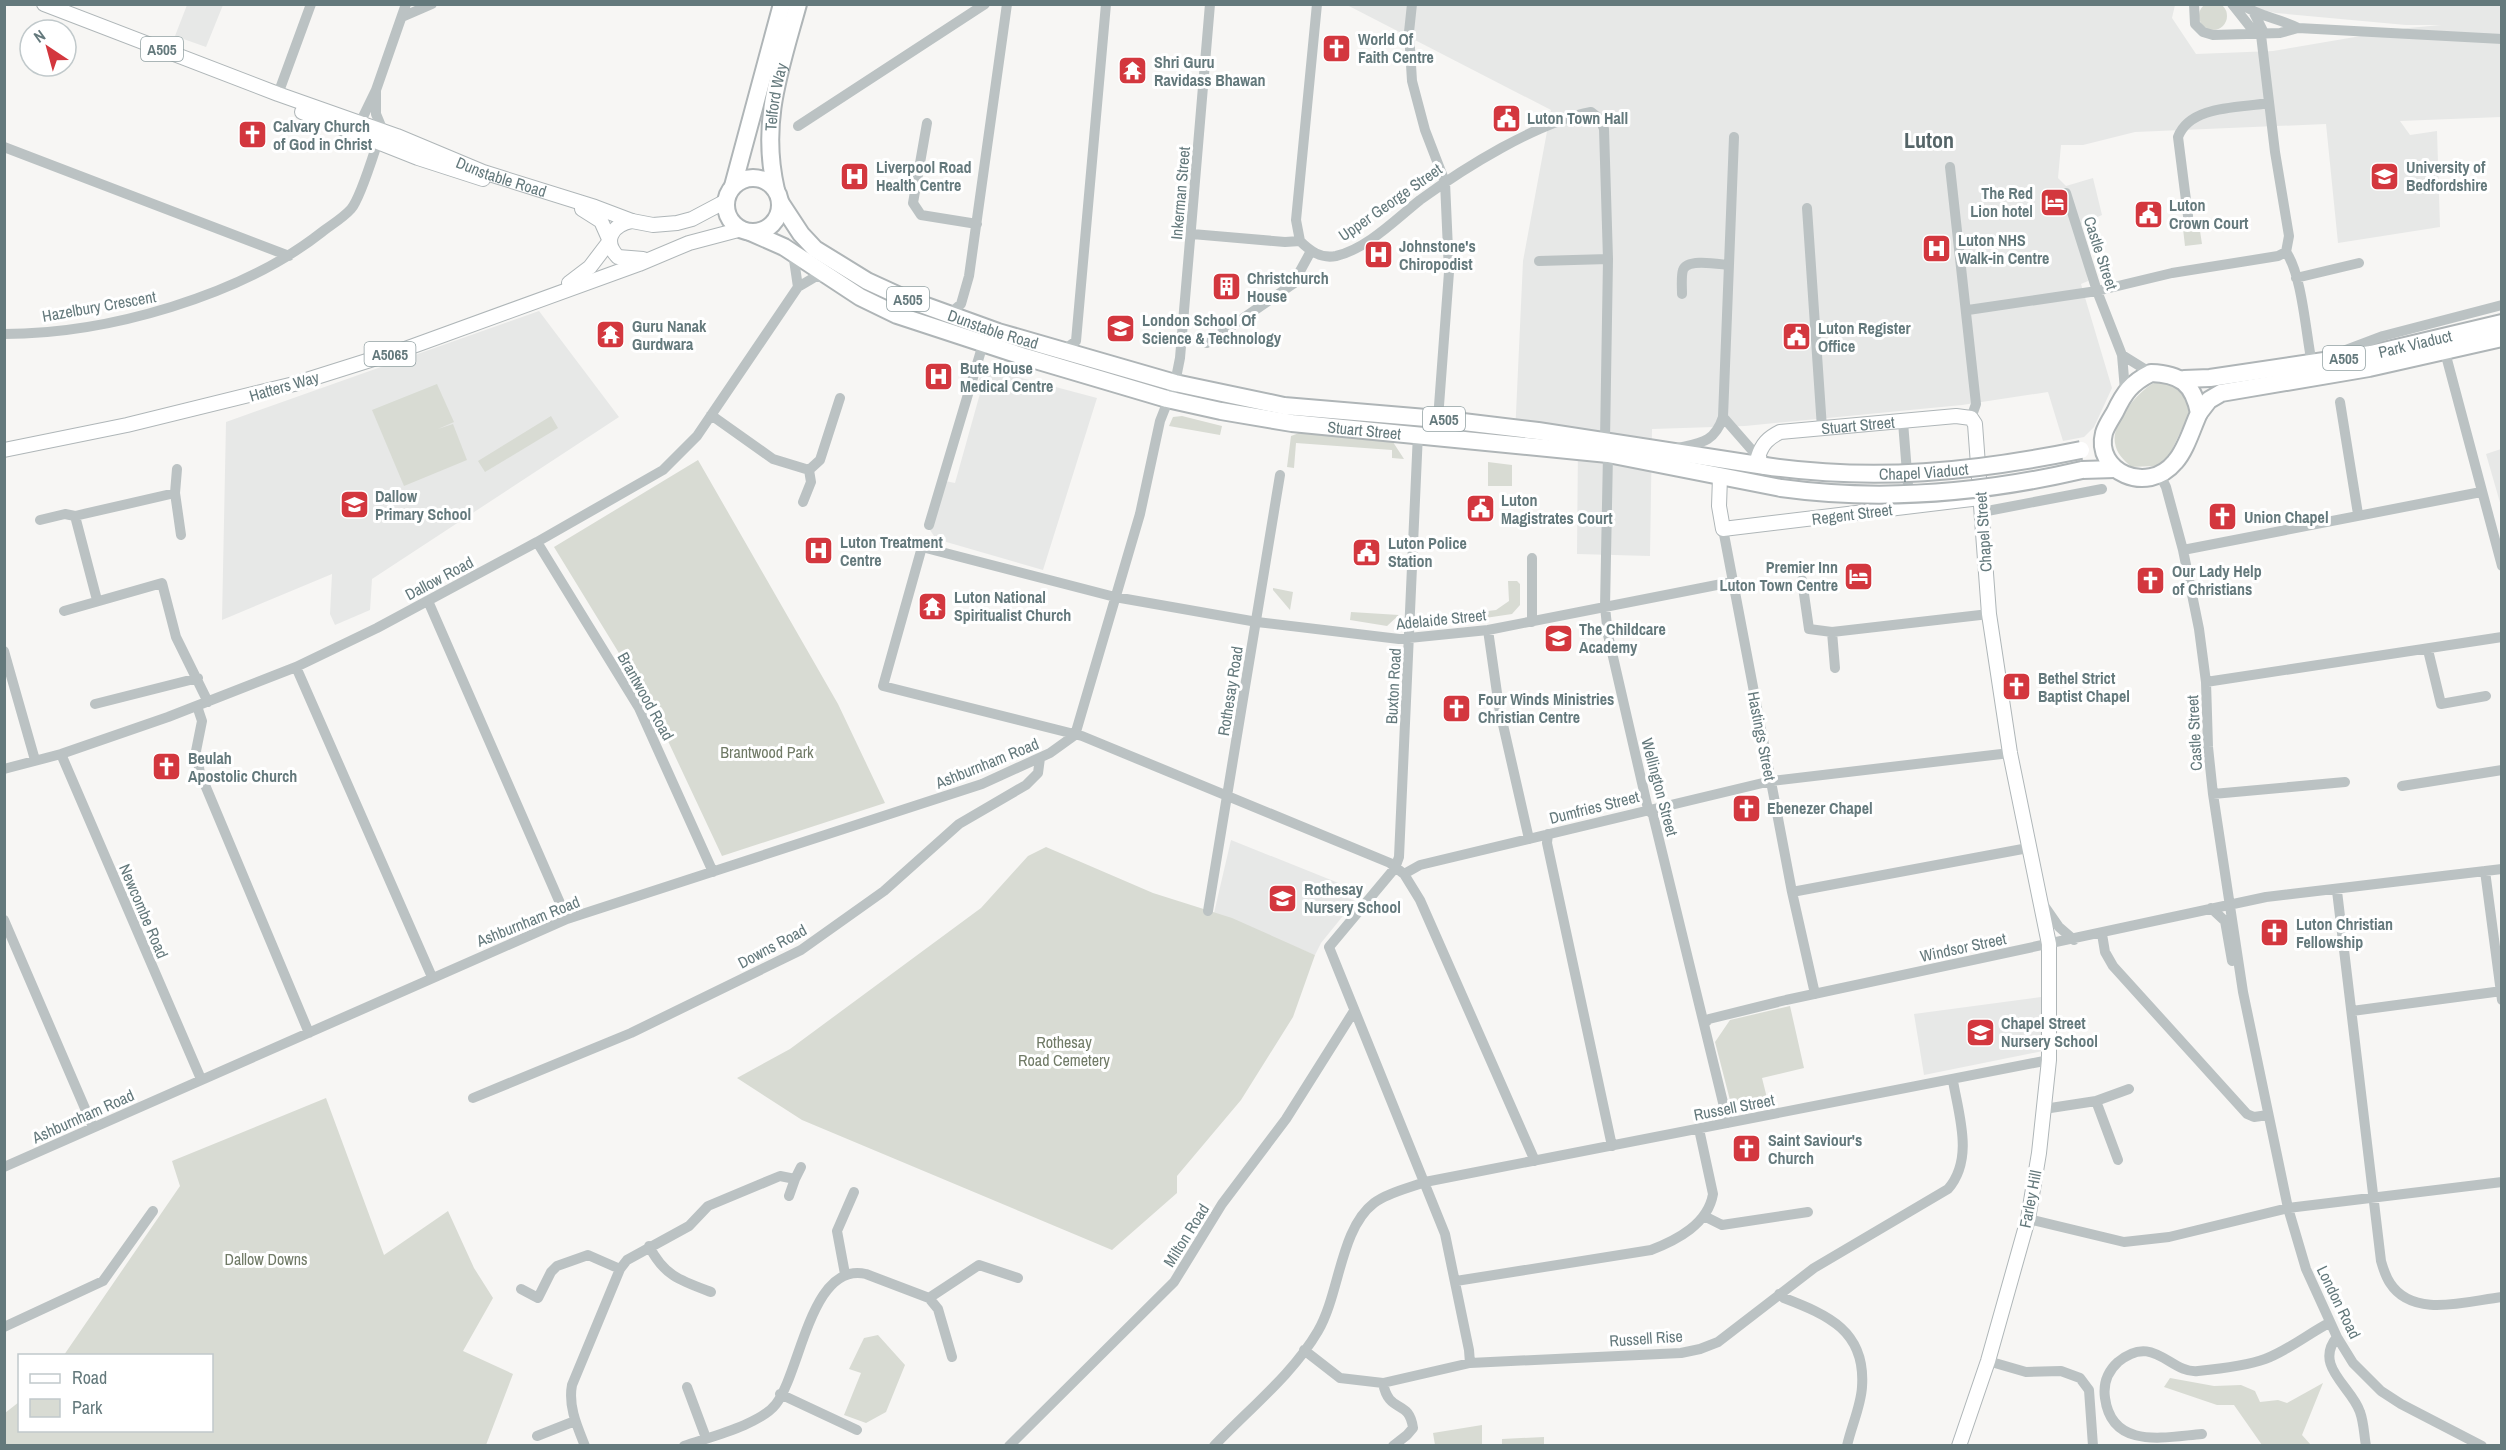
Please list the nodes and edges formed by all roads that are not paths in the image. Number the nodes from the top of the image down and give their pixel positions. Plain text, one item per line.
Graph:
1 (311, 4) edge
2 (406, 4) edge
3 (432, 4) edge
4 (782, 4) edge
5 (798, 4) edge
6 (985, 4) edge
7 (1007, 4) edge
8 (1106, 4) edge
9 (1210, 4) edge
10 (1317, 4) edge
11 (1412, 4) edge
12 (2194, 4) edge
13 (2232, 4) edge
14 (2241, 4) edge
15 (46, 5) edge
16 (2254, 13) junction
17 (402, 17) junction
18 (2298, 28) junction
19 (2261, 35) junction
20 (2502, 39) edge
21 (376, 90) junction
22 (278, 94) junction
23 (2269, 103) junction
24 (1579, 114) joint
25 (927, 123) dead end
26 (798, 126) dead end
27 (360, 129) junction
28 (381, 136) junction
29 (1734, 137) dead end
30 (4, 147) edge
31 (1950, 167) dead end
32 (1445, 182) junction
33 (730, 193) junction
34 (2066, 193) dead end
35 (778, 196) junction
36 (1807, 208) dead end
37 (2188, 216) dead end
38 (632, 221) junction
39 (976, 224) junction
40 (746, 230) junction
41 (1192, 234) junction
42 (609, 241) junction
43 (1300, 241) junction
44 (1311, 251) junction
45 (2286, 252) junction
46 (793, 253) junction
47 (289, 256) junction
48 (648, 259) junction
49 (1608, 259) junction
50 (1539, 261) dead end
51 (2359, 263) dead end
52 (1728, 265) junction
53 (828, 278) junction
54 (2296, 278) junction
55 (798, 287) junction
56 (2097, 291) junction
57 (556, 292) junction
58 (1682, 294) dead end
59 (2502, 305) edge
60 (1968, 310) junction
61 (948, 315) junction
62 (2502, 322) edge
63 (4, 334) edge
64 (2502, 338) edge
65 (1207, 343) dead end
66 (983, 344) junction
67 (1065, 351) junction
68 (2445, 352) junction
69 (2122, 355) junction
70 (1025, 357) joint
71 (2312, 363) junction
72 (2151, 373) junction
73 (2184, 379) junction
74 (1175, 383) junction
75 (2125, 390) junction
76 (840, 398) dead end
77 (1167, 399) junction
78 (2340, 402) dead end
79 (2199, 413) junction
80 (711, 415) junction
81 (1723, 417) junction
82 (1438, 418) junction
83 (1971, 418) junction
84 (1903, 422) junction
85 (1822, 428) junction
86 (1418, 433) junction
87 (2104, 434) junction
88 (1607, 447) junction
89 (4, 450) edge
90 (1671, 450) junction
91 (1762, 462) junction
92 (177, 469) dead end
93 (2115, 469) junction
94 (808, 470) junction
95 (1280, 475) dead end
96 (2160, 475) junction
97 (1720, 477) junction
98 (1781, 488) joint
99 (2102, 489) dead end
100 (2481, 492) junction
101 (175, 493) junction
102 (804, 502) dead end
103 (1981, 505) junction
104 (1909, 507) junction
105 (2358, 514) junction
106 (75, 516) junction
107 (40, 520) dead end
108 (929, 525) dead end
109 (1723, 529) junction
110 (181, 535) dead end
111 (537, 542) junction
112 (2183, 550) junction
113 (1532, 558) dead end
114 (2502, 566) edge
115 (1802, 580) dead end
116 (1732, 582) junction
117 (1115, 597) junction
118 (97, 600) junction
119 (428, 601) junction
120 (1605, 607) junction
121 (64, 610) dead end
122 (1989, 614) junction
123 (1532, 621) junction
124 (1257, 622) junction
125 (1488, 630) junction
126 (1832, 632) junction
127 (2502, 638) edge
128 (1411, 639) junction
129 (2428, 650) junction
130 (4, 651) edge
131 (296, 667) junction
132 (1835, 668) dead end
133 (198, 678) junction
134 (2206, 682) junction
135 (2486, 696) dead end
136 (208, 702) junction
137 (95, 704) dead end
138 (197, 706) junction
139 (1075, 735) junction
140 (2010, 753) junction
141 (61, 754) junction
142 (1040, 758) junction
143 (35, 760) junction
144 (4, 769) edge
145 (2502, 770) edge
146 (1771, 781) junction
147 (2345, 782) dead end
148 (2402, 786) dead end
149 (2213, 794) junction
150 (1228, 795) junction
151 (1648, 809) junction
152 (1548, 834) junction
153 (1529, 838) junction
154 (2028, 848) junction
155 (2502, 869) edge
156 (1400, 871) junction
157 (2485, 871) junction
158 (713, 872) junction
159 (2337, 891) junction
160 (1792, 892) junction
161 (2038, 897) junction
162 (2230, 905) junction
163 (2211, 909) junction
164 (1208, 911) dead end
165 (567, 919) junction
166 (4, 920) edge
167 (2102, 934) junction
168 (2074, 939) junction
169 (2049, 944) junction
170 (432, 977) junction
171 (2242, 992) junction
172 (1815, 994) junction
173 (2501, 994) edge
174 (1354, 1011) junction
175 (2352, 1011) junction
176 (1705, 1023) junction
177 (309, 1033) junction
178 (2049, 1060) junction
179 (201, 1079) junction
180 (1953, 1081) junction
181 (2129, 1089) dead end
182 (473, 1098) dead end
183 (2096, 1101) junction
184 (2044, 1109) junction
185 (2268, 1115) junction
186 (1728, 1123) junction
187 (93, 1127) junction
188 (1699, 1129) junction
189 (1612, 1146) junction
190 (2118, 1160) dead end
191 (1535, 1161) junction
192 (4, 1167) edge
193 (801, 1167) dead end
194 (795, 1179) junction
195 (1425, 1182) junction
196 (2502, 1182) edge
197 (854, 1192) dead end
198 (789, 1196) dead end
199 (2374, 1198) junction
200 (2288, 1208) junction
201 (153, 1211) dead end
202 (1808, 1212) dead end
203 (1704, 1216) junction
204 (2028, 1219) junction
205 (650, 1246) junction
206 (620, 1269) junction
207 (845, 1274) junction
208 (1018, 1278) dead end
209 (1456, 1281) junction
210 (521, 1289) dead end
211 (711, 1292) dead end
212 (1779, 1294) junction
213 (2502, 1296) edge
214 (929, 1298) junction
215 (2329, 1323) junction
216 (4, 1327) edge
217 (2337, 1337) junction
218 (1304, 1350) junction
219 (952, 1357) dead end
220 (1988, 1361) junction
221 (1470, 1363) junction
222 (1383, 1383) junction
223 (687, 1387) dead end
224 (780, 1394) junction
225 (575, 1421) junction
226 (857, 1430) dead end
227 (2202, 1434) dead end
228 (537, 1436) dead end
229 (706, 1438) junction
230 (585, 1446) edge
231 (684, 1446) edge
232 (1009, 1446) edge
233 (1214, 1446) edge
234 (1392, 1446) edge
235 (1846, 1446) edge
236 (1959, 1446) edge
237 (2093, 1446) edge
238 (2366, 1446) edge
239 (2482, 1446) edge

1 - 22 street
2 - 17 street
3 - 17 street
4 - 33 highway, Telford Way
5 - 35 highway, Telford Way
6 - 26 street
7 - 39 street
8 - 67 street
9 - 41 street, Inkerman Street
10 - 43 street
11 - 32 street
12 - 19 street
13 - 19 street
14 - 16 street
15 - 22 main road, Dunstable Road / A505
16 - 18 street
16 - 19 street
17 - 21 street
18 - 19 street
18 - 20 street
19 - 23 street
21 - 27 street
21 - 28 street
22 - 27 main road, Dunstable Road
23 - 37 street
23 - 45 street
24 - 32 street, Upper George Street
24 - 49 street, Wellington Street
25 - 39 street
27 - 28 main road, Dunstable Road
28 - 38 main road, Dunstable Road
28 - 42 main road, Dunstable Road
28 - 47 street, Hazelbury Crescent
29 - 52 street
30 - 47 street
31 - 60 street, Chapel Street
32 - 44 street, Upper George Street
32 - 82 street
33 - 35 highway
33 - 38 main road, Dunstable Road
33 - 40 highway
34 - 56 street, Castle Street
35 - 40 highway
35 - 61 highway, Dunstable Road / A505
36 - 85 street
38 - 42 main road, Hatters Way
39 - 61 street
40 - 46 highway, Dunstable Road / A505
40 - 48 main road, Hatters Way
41 - 43 street
41 - 74 street, Inkerman Street
42 - 48 main road, Dunstable Road
42 - 57 main road, Hatters Way / A5065
43 - 44 street
44 - 65 street
45 - 54 street
45 - 56 street
46 - 53 highway, Dunstable Road / A505
46 - 55 street
47 - 63 street, Hazelbury Crescent
48 - 57 main road, Hatters Way / A5065
49 - 50 street
49 - 88 street, Wellington Street
51 - 54 street
52 - 58 street
52 - 81 street
53 - 55 street
53 - 66 highway, Dunstable Road / A505
54 - 71 street
55 - 80 street, Dallow Road
56 - 60 street
56 - 69 street, Castle Street
57 - 89 main road, Hatters Way / A5065
59 - 71 street
60 - 83 street, Chapel Street
61 - 67 highway, Dunstable Road / A505
62 - 71 highway, Park Viaduct / A505
64 - 68 highway, Park Viaduct / A505
66 - 70 highway, Dunstable Road / A505
66 - 108 street
67 - 74 highway, Stuart Street / A505
68 - 79 highway, Park Viaduct / A505
68 - 100 street
69 - 72 street
69 - 75 street, Castle Street
70 - 77 highway, Stuart Street / A505
71 - 73 highway, Park Viaduct / A505
72 - 73 highway, A505
72 - 75 highway
73 - 79 highway
74 - 77 street, Inkerman Street
74 - 82 highway, Stuart Street / A505
75 - 87 highway, A505
76 - 94 street
77 - 86 highway, Stuart Street / A505
77 - 117 street, Inkerman Street
78 - 105 street
79 - 96 highway, A505
80 - 94 street
80 - 111 street, Dallow Road
81 - 90 street
81 - 91 street
82 - 88 highway, Stuart Street / A505
83 - 84 main road, Stuart Street
83 - 103 main road, Chapel Street
84 - 85 main road, Stuart Street
84 - 104 street
85 - 91 main road, Stuart Street
86 - 88 highway, Stuart Street / A505
86 - 128 street, Buxton Road
87 - 91 highway, Chapel Viaduct / A505, bridge
87 - 93 highway
88 - 90 highway, Stuart Street / A505
88 - 97 highway, Stuart Street / A505
88 - 120 street, Wellington Street
90 - 91 highway, Stuart Street / A505
92 - 101 street
93 - 96 highway, A505
93 - 98 highway, Chapel Viaduct / A505, bridge
94 - 102 street
95 - 124 street, Rothesay Road
96 - 112 street, Castle Street
97 - 98 highway, Stuart Street / A505
97 - 109 main road, Hastings Street
99 - 103 street
100 - 105 street
100 - 114 street
101 - 106 street
101 - 110 street
103 - 104 main road, Regent Street
103 - 122 main road, Chapel Street
104 - 109 main road, Regent Street
105 - 112 street
106 - 107 street
106 - 118 street
109 - 116 street, Hastings Street
111 - 119 street, Dallow Road
111 - 158 street, Brantwood Road
112 - 134 street, Castle Street
113 - 123 street
115 - 126 street
116 - 120 street, Adelaide Street
116 - 146 street, Hastings Street
117 - 124 street, Adelaide Street
117 - 139 street, Inkerman Street
117 - 139 street, Adelaide Street
118 - 121 street
118 - 133 street
119 - 131 street, Dallow Road
119 - 165 street
120 - 123 street, Adelaide Street
120 - 151 street, Wellington Street
122 - 126 street
122 - 140 main road, Chapel Street
123 - 125 street, Adelaide Street
124 - 128 street, Adelaide Street
124 - 150 street, Rothesay Road
125 - 128 street, Adelaide Street
125 - 153 street
126 - 132 street
127 - 129 street
128 - 156 street, Buxton Road
129 - 134 street
129 - 135 street
130 - 143 street
131 - 136 street, Dallow Road
131 - 170 street
133 - 136 street
133 - 137 street
134 - 149 street, Castle Street
136 - 138 street, Dallow Road
138 - 141 street, Dallow Road
138 - 177 street
139 - 142 street, Ashburnham Road
139 - 150 street
140 - 146 street, Dumfries Street
140 - 154 main road, Chapel Street
141 - 143 street, Dallow Road
141 - 179 street, Newcombe Road
142 - 158 street, Ashburnham Road
142 - 182 street, Downs Road
143 - 144 street, Dallow Road
145 - 148 street
146 - 151 street, Dumfries Street
146 - 160 street, Hastings Street
147 - 149 street
149 - 162 street, Castle Street
150 - 156 street
150 - 164 street, Rothesay Road
151 - 152 street, Dumfries Street
151 - 176 street, Wellington Street
152 - 153 street, Dumfries Street
152 - 189 street
153 - 156 street, Dumfries Street
154 - 160 street
154 - 161 main road, Chapel Street
155 - 157 street, Windsor Street
156 - 174 street
156 - 191 street
157 - 159 street, Windsor Street
157 - 173 street
158 - 165 street, Ashburnham Road
159 - 162 street, Windsor Street
159 - 175 street
160 - 172 street, Hastings Street
161 - 168 street, Chapel Street
161 - 169 main road, Chapel Street
162 - 163 street, Windsor Street
162 - 171 street, Castle Street
163 - 167 street, Windsor Street
163 - 171 street, Castle Street
165 - 170 street, Ashburnham Road
166 - 187 street
167 - 168 street, Windsor Street
167 - 185 street
168 - 169 street, Windsor Street
169 - 172 street, Windsor Street
169 - 178 main road, Farley Hill
170 - 177 street, Ashburnham Road
171 - 185 street, Castle Street
172 - 176 street, Windsor Street
173 - 175 street
174 - 195 street
174 - 232 street, Milton Road
175 - 199 street
176 - 186 street, Wellington Street
177 - 179 street, Ashburnham Road
178 - 180 street, Russell Street
178 - 184 main road, Farley Hill
179 - 187 street, Ashburnham Road
180 - 186 street, Russell Street
180 - 212 street, Russell Rise
181 - 183 street
183 - 184 street
183 - 190 street
184 - 204 main road, Farley Hill
185 - 200 street, Castle Street
186 - 188 street, Russell Street
187 - 192 street, Ashburnham Road
188 - 189 street, Russell Street
188 - 203 street
189 - 191 street, Russell Street
191 - 195 street, Russell Street
193 - 194 street
194 - 198 street
194 - 205 street
195 - 209 street
195 - 218 street, Russell Street
196 - 199 street
197 - 207 street
199 - 200 street
199 - 213 street
200 - 204 street
200 - 215 street, London Road
201 - 216 street
202 - 203 street
203 - 209 street
204 - 220 main road, Farley Hill
205 - 206 street
205 - 211 street
206 - 210 street
206 - 225 street
207 - 214 street
207 - 224 street
208 - 214 street
209 - 221 street
212 - 221 street, Russell Rise
212 - 235 street
214 - 219 street
215 - 217 street, London Road
215 - 227 street
217 - 238 street
217 - 239 street, London Road
218 - 222 street, Russell Rise
218 - 233 street, Russell Street
220 - 236 main road, Farley Hill
220 - 237 street
221 - 222 street, Russell Rise
222 - 234 street
223 - 229 street
224 - 226 street
224 - 229 street
225 - 228 street
225 - 230 street
229 - 231 street

